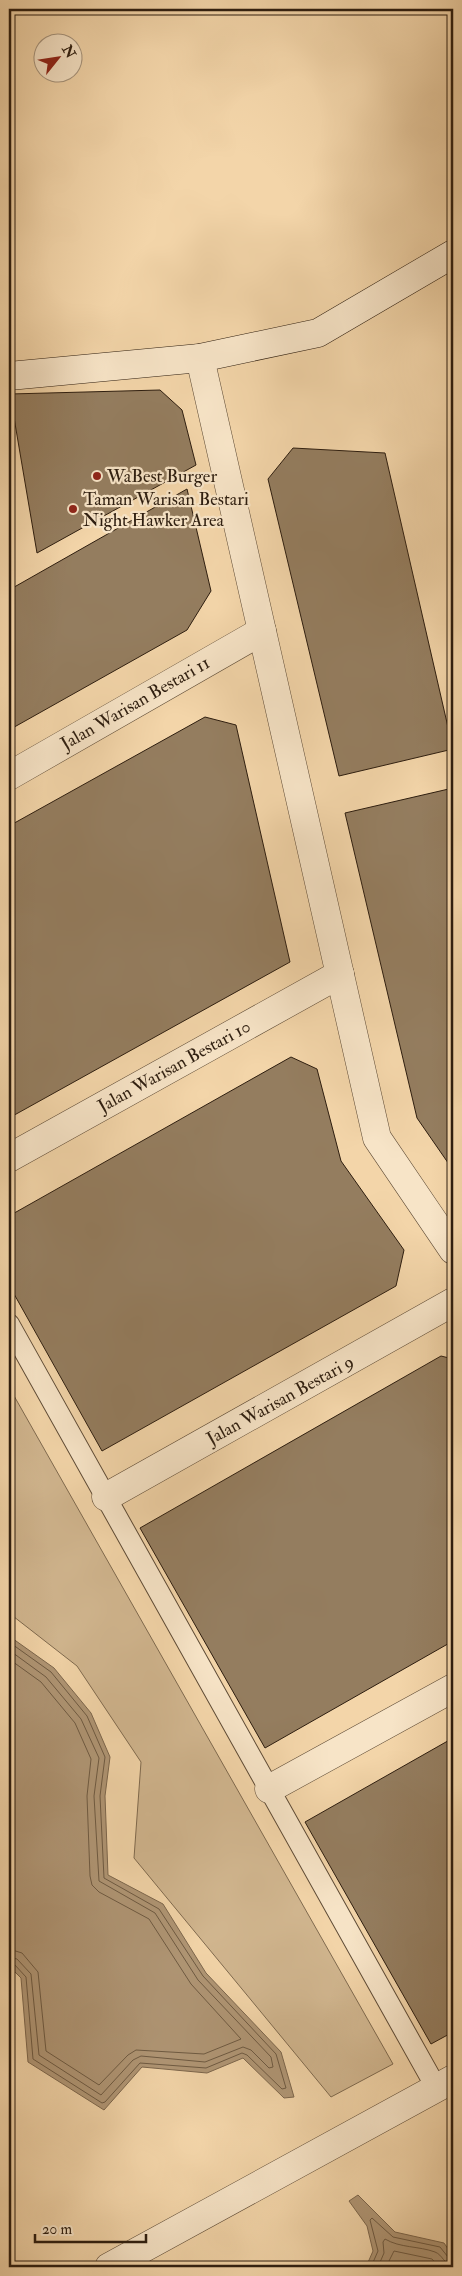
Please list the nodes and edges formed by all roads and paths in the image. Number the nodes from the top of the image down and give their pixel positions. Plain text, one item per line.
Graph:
1 (453, 254) edge
2 (200, 358) junction
3 (9, 376) edge
4 (262, 631) junction
5 (9, 776) edge
6 (340, 974) junction
7 (9, 1158) edge
8 (453, 1250) edge
9 (453, 1302) edge
10 (9, 1324) edge
11 (106, 1497) junction
12 (453, 1688) edge
13 (269, 1789) junction
14 (445, 2084) edge
15 (109, 2267) edge

1 - 2 street
2 - 3 street
2 - 4 street
4 - 5 street, Jalan Warisan Bestari 11
4 - 6 street
6 - 7 street, Jalan Warisan Bestari 10
6 - 8 street
9 - 11 street, Jalan Warisan Bestari 9
10 - 11 lane
11 - 13 lane
12 - 13 street
13 - 14 lane
14 - 15 street

